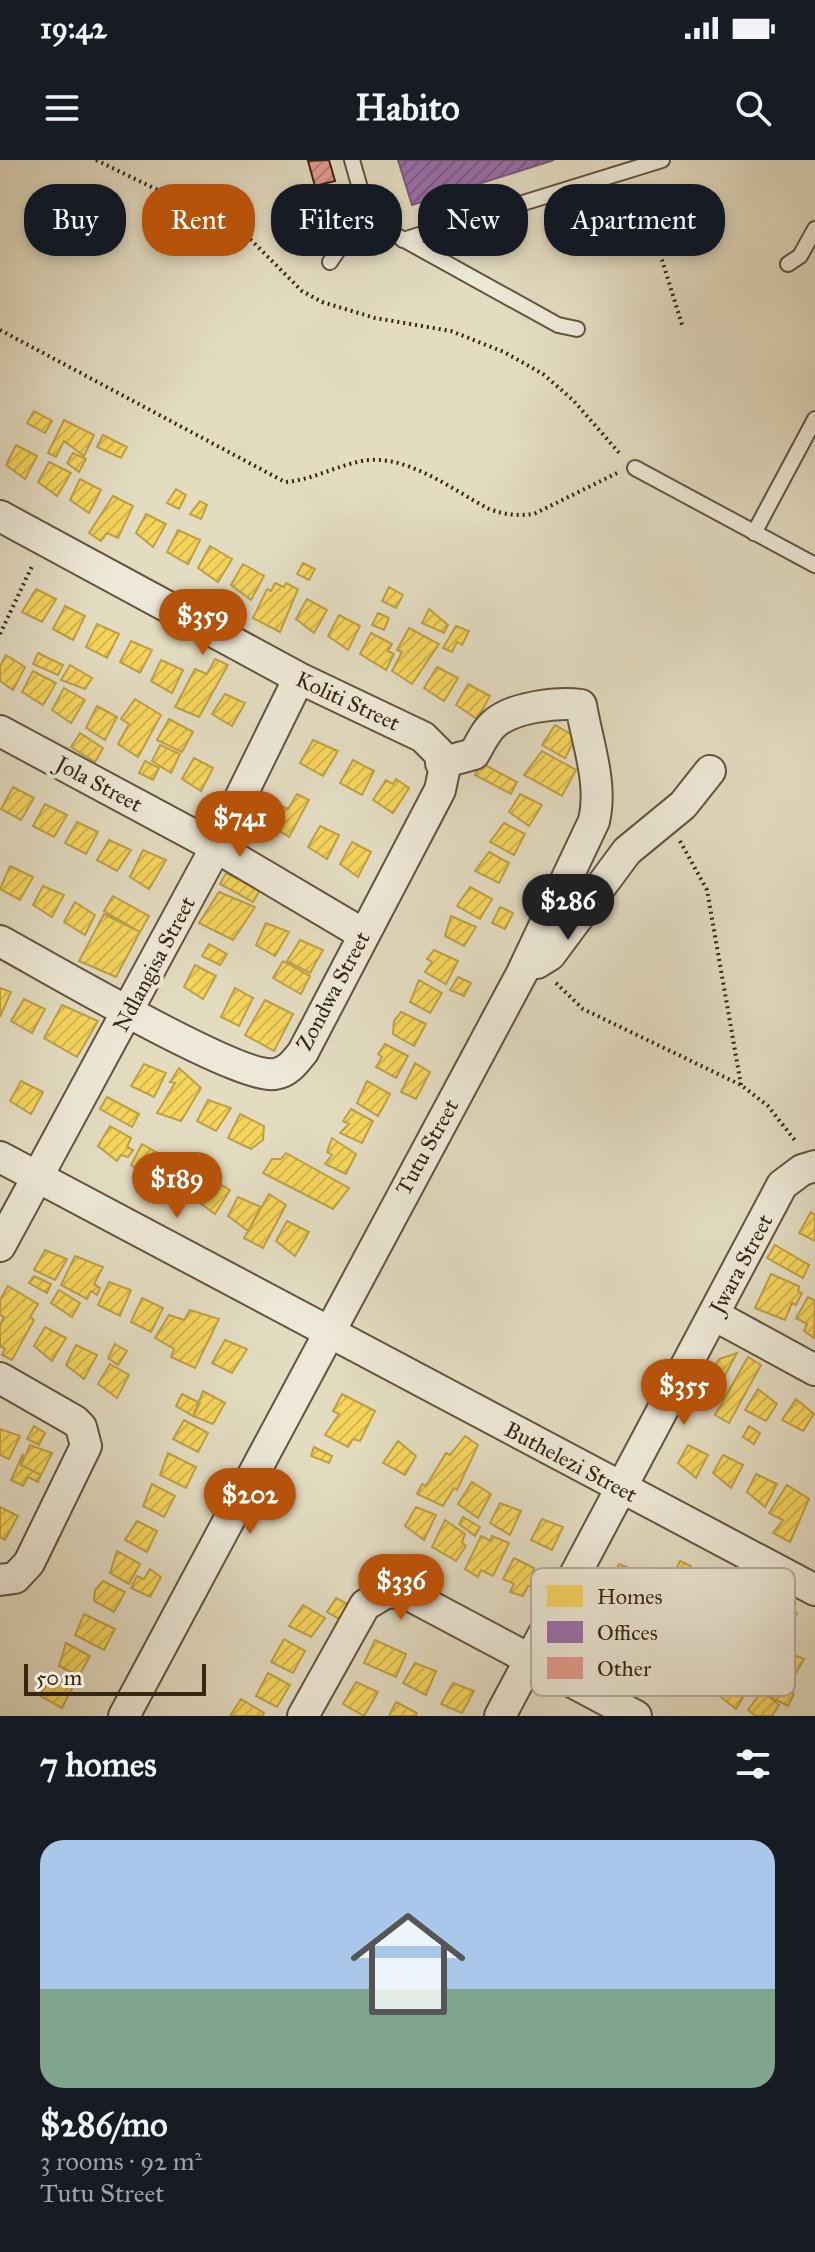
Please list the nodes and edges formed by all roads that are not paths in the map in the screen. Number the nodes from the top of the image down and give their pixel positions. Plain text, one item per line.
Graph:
1 (352, 160) edge
2 (662, 160) edge
3 (359, 184) edge
4 (815, 229) edge
5 (403, 240) joint
6 (334, 256) edge
7 (330, 262) dead end
8 (788, 264) dead end
9 (577, 329) dead end
10 (815, 419) edge
11 (635, 468) road end
12 (0, 516) edge
13 (754, 533) junction
14 (815, 565) edge
15 (299, 678) junction
16 (0, 731) edge
17 (440, 758) junction
18 (710, 771) dead end
19 (216, 847) junction
20 (363, 934) junction
21 (0, 941) edge
22 (530, 968) junction
23 (129, 1012) junction
24 (0, 1157) edge
25 (808, 1168) edge
26 (36, 1177) junction
27 (0, 1246) edge
28 (714, 1315) junction
29 (328, 1330) junction
30 (815, 1370) edge
31 (0, 1378) edge
32 (620, 1489) junction
33 (578, 1568) edge
34 (773, 1568) edge
35 (0, 1580) edge
36 (795, 1580) edge
37 (815, 1590) edge
38 (530, 1660) joint
39 (598, 1696) edge
40 (124, 1716) edge
41 (303, 1716) edge
42 (500, 1716) edge
43 (636, 1716) edge

1 - 3 lane
2 - 5 lane
4 - 8 lane
5 - 9 lane
6 - 7 lane
10 - 13 lane
11 - 13 lane
12 - 15 street, Koliti Street
13 - 14 lane
15 - 17 street, Koliti Street
15 - 19 street, Ndlangisa Street
16 - 19 street, Jola Street
17 - 20 street, Zondwa Street
17 - 22 street, Tutu Street
18 - 22 street
19 - 20 street, Jola Street
19 - 23 street, Ndlangisa Street
20 - 23 street, Zondwa Street
21 - 23 street
22 - 29 street, Tutu Street
23 - 26 street, Ndlangisa Street
24 - 26 street, Buthelezi Street
25 - 28 street, Jwara Street
26 - 27 street, Ndlangisa Street
26 - 29 street, Buthelezi Street
28 - 30 street
28 - 32 street, Jwara Street
29 - 32 street, Buthelezi Street
29 - 40 street, Tutu Street
31 - 35 street
32 - 33 street, Jwara Street
32 - 34 street, Buthelezi Street
36 - 37 street, Buthelezi Street
38 - 41 street
38 - 42 street, Jwara Street
39 - 43 street

